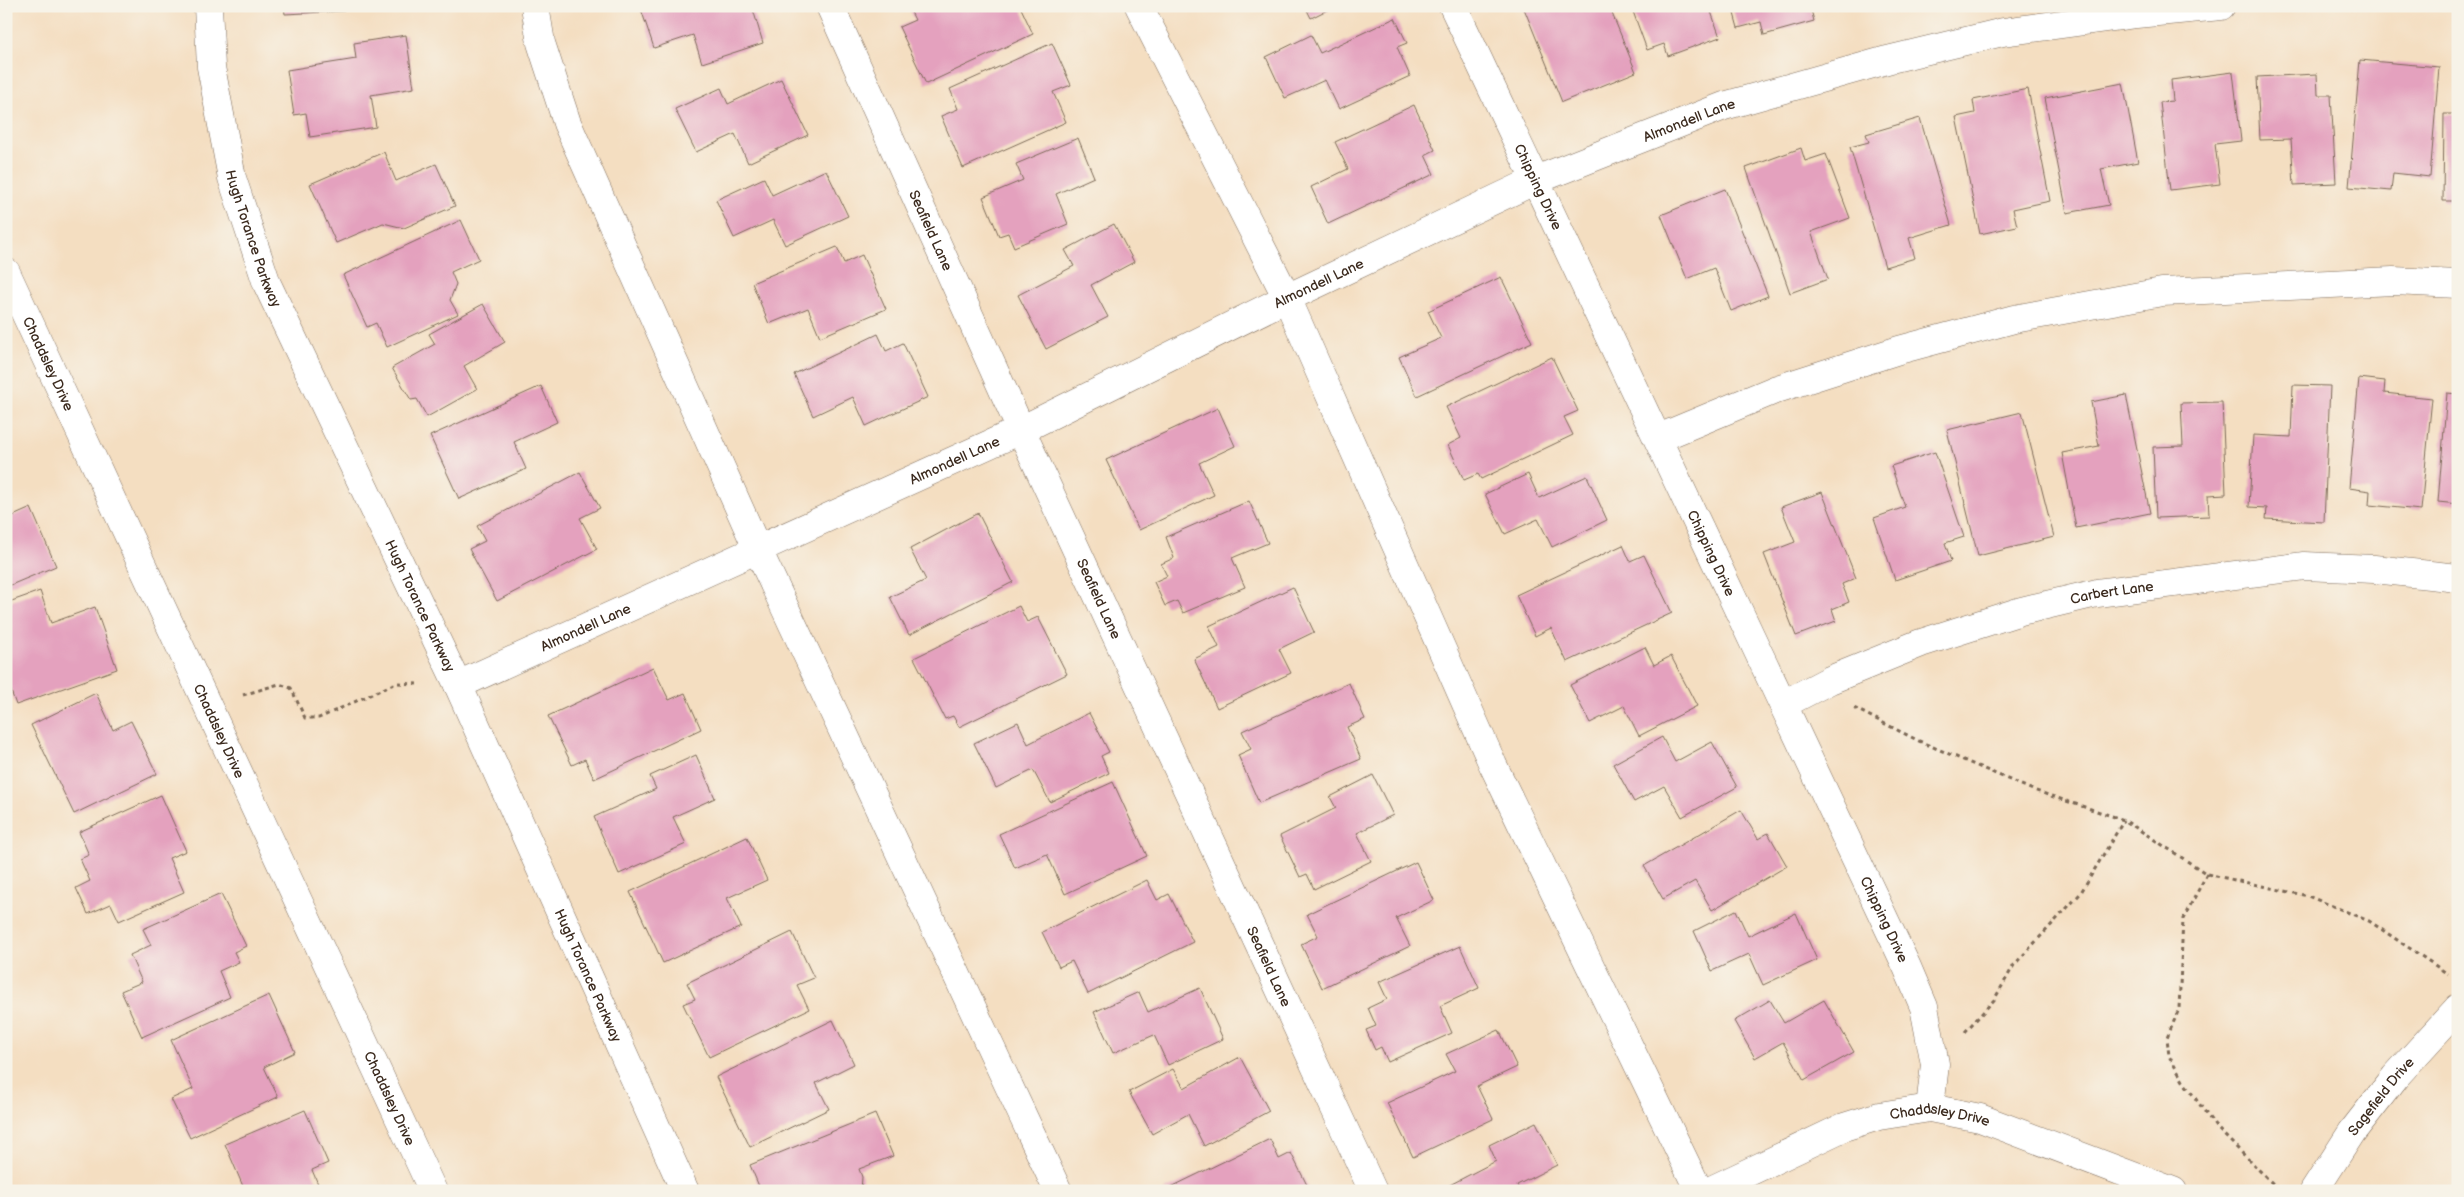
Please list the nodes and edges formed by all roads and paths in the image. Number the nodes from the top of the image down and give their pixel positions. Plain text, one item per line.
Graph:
1 (208, 6) edge
2 (535, 6) edge
3 (830, 6) edge
4 (1139, 6) edge
5 (1453, 6) edge
6 (2221, 6) edge
7 (1536, 180) junction
8 (6, 272) edge
9 (2458, 284) edge
10 (1288, 298) junction
11 (1021, 430) junction
12 (1659, 438) junction
13 (757, 548) junction
14 (2458, 578) edge
15 (1830, 680) junction
16 (458, 686) junction
17 (1784, 704) junction
18 (208, 705) junction
19 (2124, 820) junction
20 (2207, 874) junction
21 (2451, 977) dead end
22 (2458, 1008) edge
23 (1935, 1064) junction
24 (1930, 1108) junction
25 (433, 1191) edge
26 (685, 1191) edge
27 (1058, 1191) edge
28 (1372, 1191) edge
29 (1699, 1191) edge
30 (1709, 1191) edge
31 (2173, 1191) edge
32 (2282, 1191) edge
33 (2314, 1191) edge

1 - 16 street, Hugh Torance Parkway
2 - 13 street
3 - 11 street, Seafield Lane
4 - 10 street
5 - 7 street, Chipping Drive
6 - 7 street, Almondell Lane
7 - 10 street, Almondell Lane
7 - 12 street, Chipping Drive
8 - 18 street, Chaddsley Drive
9 - 12 street
10 - 11 street, Almondell Lane
10 - 29 street
11 - 13 street, Almondell Lane
11 - 28 street, Seafield Lane
12 - 17 street, Chipping Drive
13 - 16 street, Almondell Lane
13 - 27 street
14 - 15 street, Carbert Lane
15 - 17 street, Carbert Lane
15 - 19 path
16 - 18 path
16 - 26 street, Hugh Torance Parkway
17 - 23 street, Chipping Drive
18 - 25 street, Chaddsley Drive
19 - 20 path
19 - 23 path
20 - 21 path
20 - 32 path
22 - 33 street, Sagefield Drive
23 - 24 street, Chipping Drive
24 - 30 street, Chaddsley Drive
24 - 31 street, Chaddsley Drive

